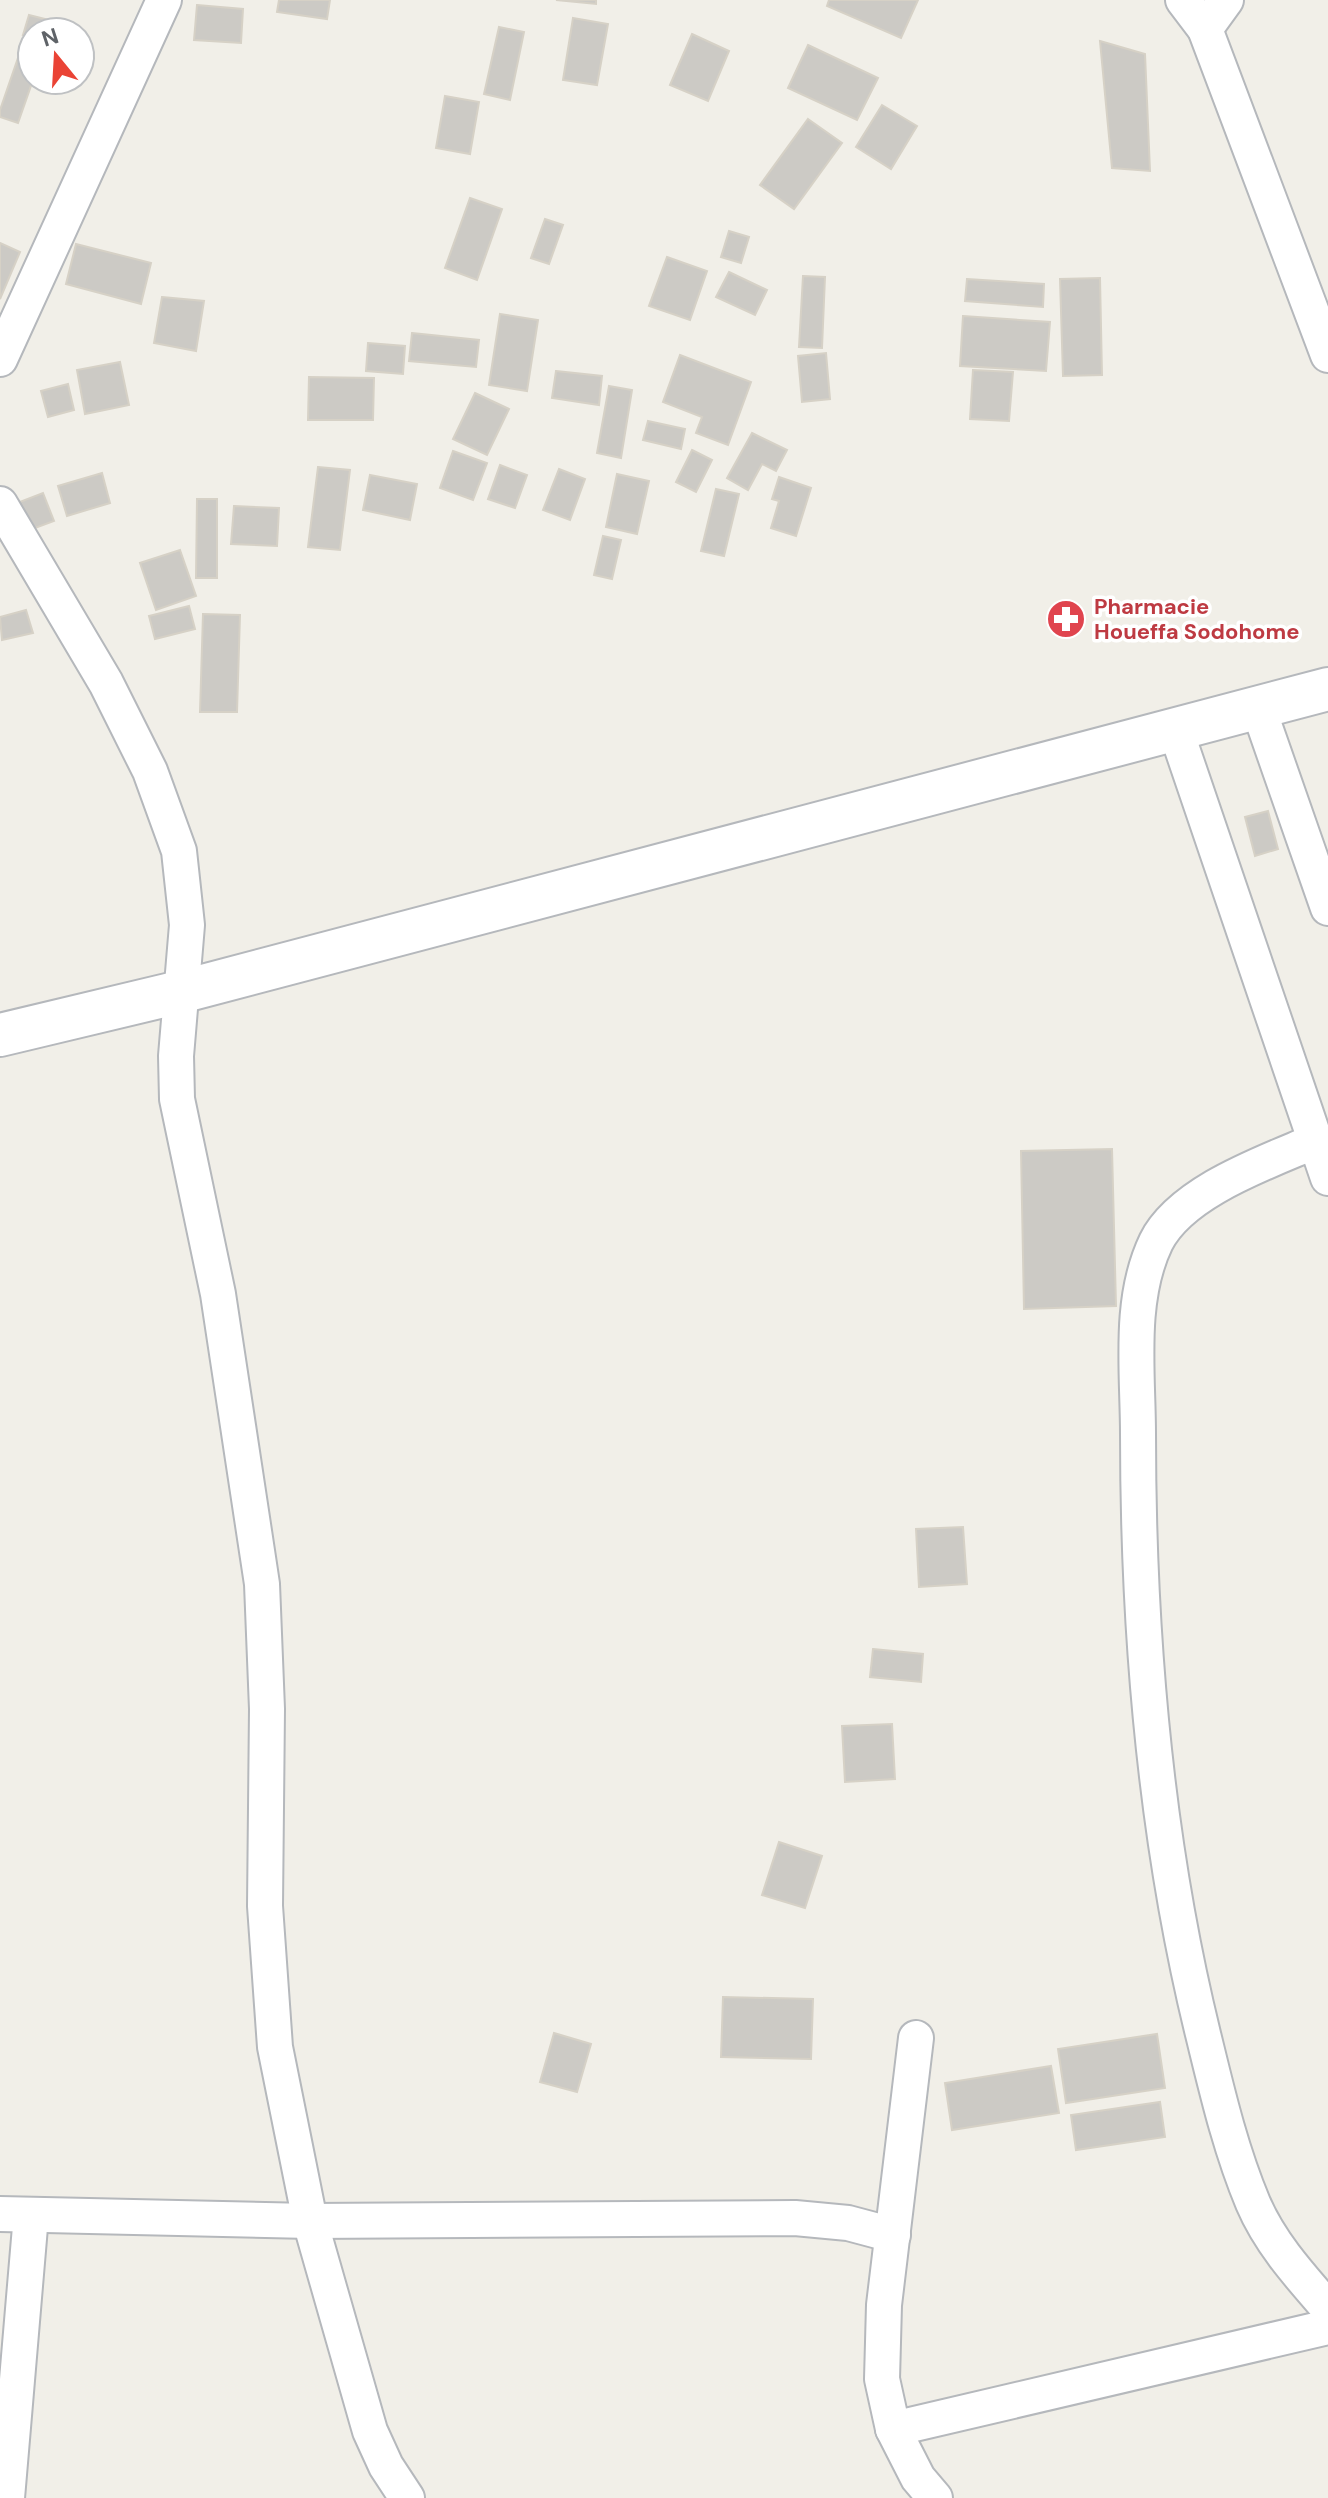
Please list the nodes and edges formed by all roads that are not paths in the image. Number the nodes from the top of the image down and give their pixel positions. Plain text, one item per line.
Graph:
1 (164, 0) edge
2 (1183, 0) edge
3 (1226, 0) edge
4 (1205, 29) junction
5 (1318, 297) edge
6 (1328, 355) edge
7 (0, 359) edge
8 (0, 504) edge
9 (1328, 689) edge
10 (1259, 710) junction
11 (1176, 731) junction
12 (1328, 908) edge
13 (184, 991) junction
14 (0, 1035) edge
15 (1313, 1142) junction
16 (1328, 1178) edge
17 (916, 2038) dead end
18 (16, 2214) edge
19 (310, 2221) junction
20 (893, 2235) junction
21 (1328, 2308) edge
22 (1328, 2327) edge
23 (893, 2429) junction
24 (7, 2498) edge
25 (407, 2498) edge
26 (935, 2498) edge

1 - 7 street
2 - 4 street
3 - 4 street
4 - 5 street
5 - 6 street
8 - 13 street
9 - 10 street
10 - 11 street
10 - 12 street
11 - 13 street
11 - 15 street
13 - 14 street
13 - 19 street
15 - 16 street
15 - 21 street
17 - 20 street
18 - 19 street
18 - 24 street
19 - 20 street
19 - 25 street
20 - 23 street
22 - 23 street
23 - 26 street

